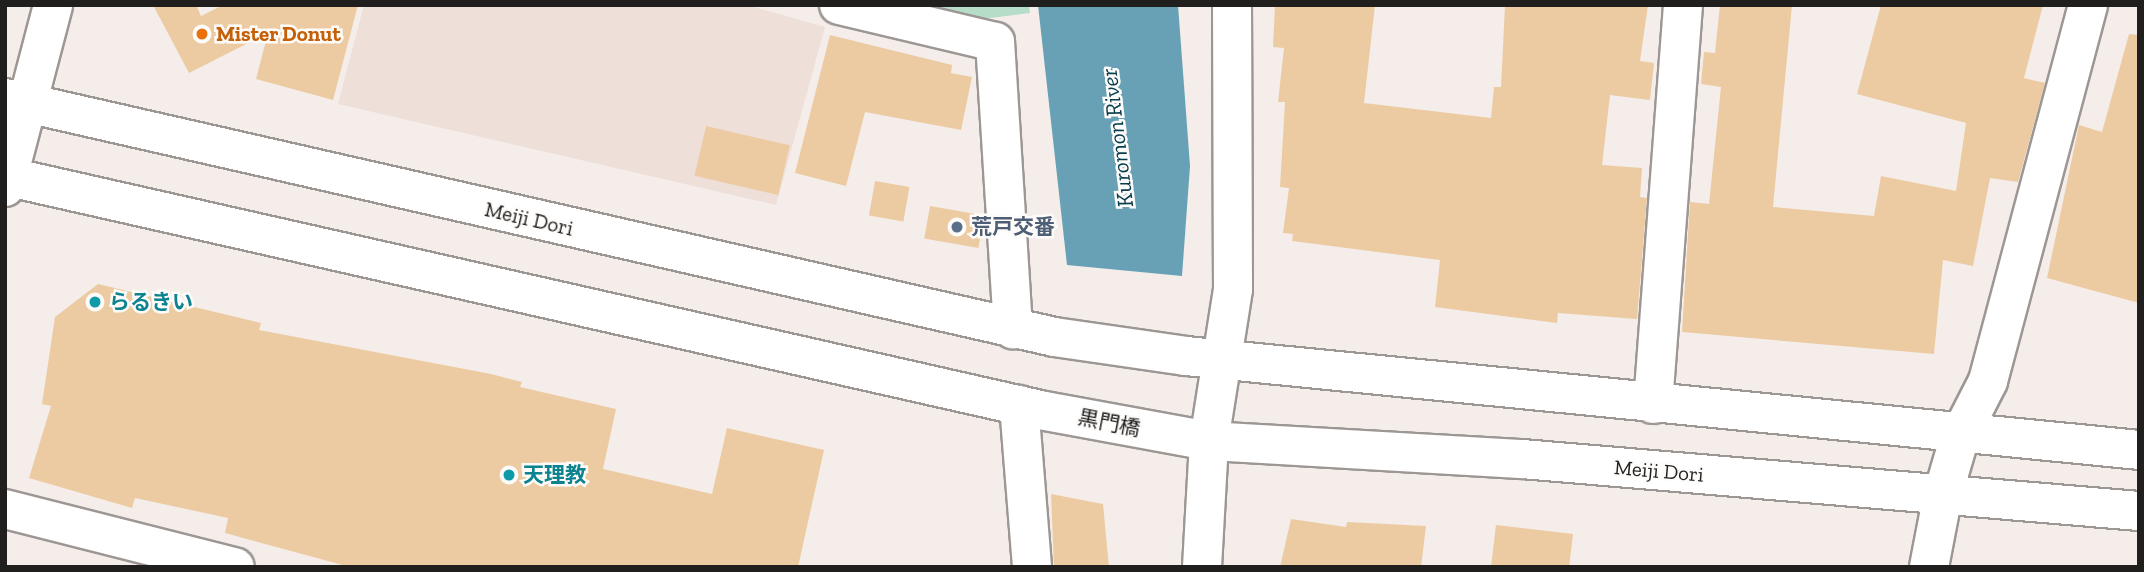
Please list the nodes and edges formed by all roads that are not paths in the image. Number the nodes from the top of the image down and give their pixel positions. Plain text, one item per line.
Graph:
1 (53, 5) edge
2 (839, 5) edge
3 (1232, 5) edge
4 (1683, 5) edge
5 (2088, 5) edge
6 (17, 100) edge
7 (6, 180) edge
8 (1013, 329) junction
9 (1203, 358) junction
10 (1653, 404) junction
11 (1029, 407) junction
12 (1960, 436) junction
13 (1194, 438) junction
14 (2139, 450) edge
15 (1943, 494) junction
16 (5, 509) edge
17 (2139, 510) edge
18 (235, 567) edge
19 (1032, 567) edge
20 (1202, 567) edge
21 (1929, 567) edge

1 - 6 street
2 - 8 street
3 - 9 street
4 - 10 street
5 - 12 street
6 - 7 street
6 - 8 street, Meiji Dori
7 - 11 street
8 - 9 street, Meiji Dori
9 - 10 street
9 - 13 street
10 - 12 street
11 - 13 street, 黒門橋
11 - 19 street
12 - 14 street
12 - 15 street
13 - 15 street, Meiji Dori
13 - 20 street
15 - 17 street, Meiji Dori
15 - 21 street
16 - 18 street

